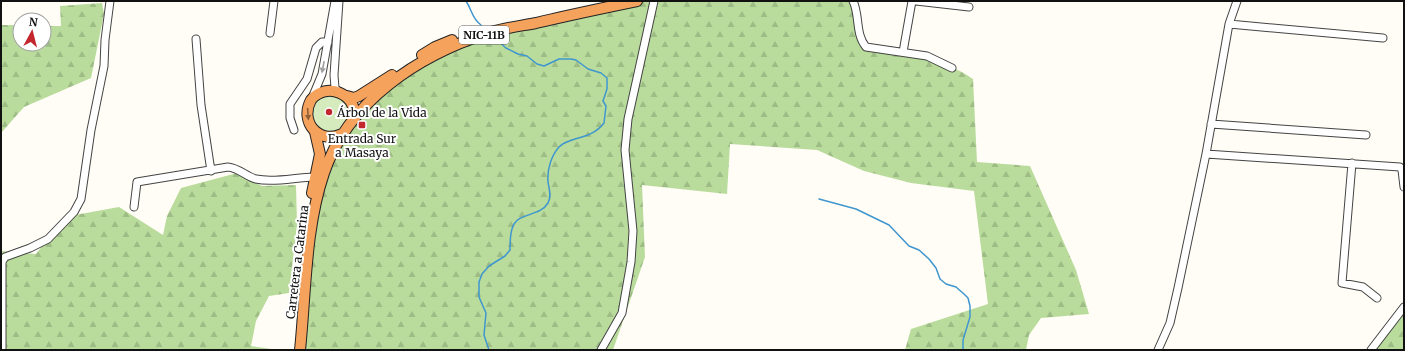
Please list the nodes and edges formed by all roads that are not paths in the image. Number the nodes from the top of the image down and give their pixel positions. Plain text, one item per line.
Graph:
1 (110, 1) edge
2 (274, 1) edge
3 (335, 1) edge
4 (339, 1) edge
5 (609, 1) edge
6 (637, 1) edge
7 (654, 1) edge
8 (853, 1) edge
9 (912, 1) edge
10 (916, 1) edge
11 (1238, 1) edge
12 (969, 7) dead end
13 (1229, 24) junction
14 (270, 32) dead end
15 (1383, 38) dead end
16 (196, 39) dead end
17 (328, 42) junction
18 (903, 52) junction
19 (952, 68) dead end
20 (344, 95) junction
21 (312, 98) junction
22 (354, 118) junction
23 (1211, 124) junction
24 (294, 130) dead end
25 (315, 132) junction
26 (342, 134) junction
27 (1366, 135) dead end
28 (1206, 154) junction
29 (1352, 163) junction
30 (211, 171) junction
31 (315, 177) junction
32 (1404, 187) edge
33 (134, 207) dead end
34 (1377, 298) dead end
35 (1404, 307) edge
36 (2, 350) edge
37 (293, 350) edge
38 (300, 350) edge
39 (601, 350) edge
40 (1158, 350) edge
41 (1371, 350) edge

1 - 36 street
2 - 14 street
3 - 17 street
4 - 20 street
5 - 20 highway, NIC-11B
6 - 22 highway, NIC-11B
7 - 39 street
8 - 18 street
9 - 18 street
10 - 12 street
11 - 13 street
13 - 15 street
13 - 23 street
16 - 30 street
17 -> 21 street
17 - 24 street
18 - 19 street
20 - 21 highway, NIC-11B
20 - 22 highway
21 -> 25 highway
22 - 26 highway, NIC-11B
23 - 27 street
23 - 28 street
25 - 26 highway
25 - 31 highway, Carretera a Catarina
26 - 38 highway, Carretera a Catarina / NIC-11B
28 - 29 street
28 - 40 street
29 - 32 street
29 - 34 street
30 - 31 street
30 - 33 street
31 - 37 highway, Carretera a Catarina
35 - 41 street

